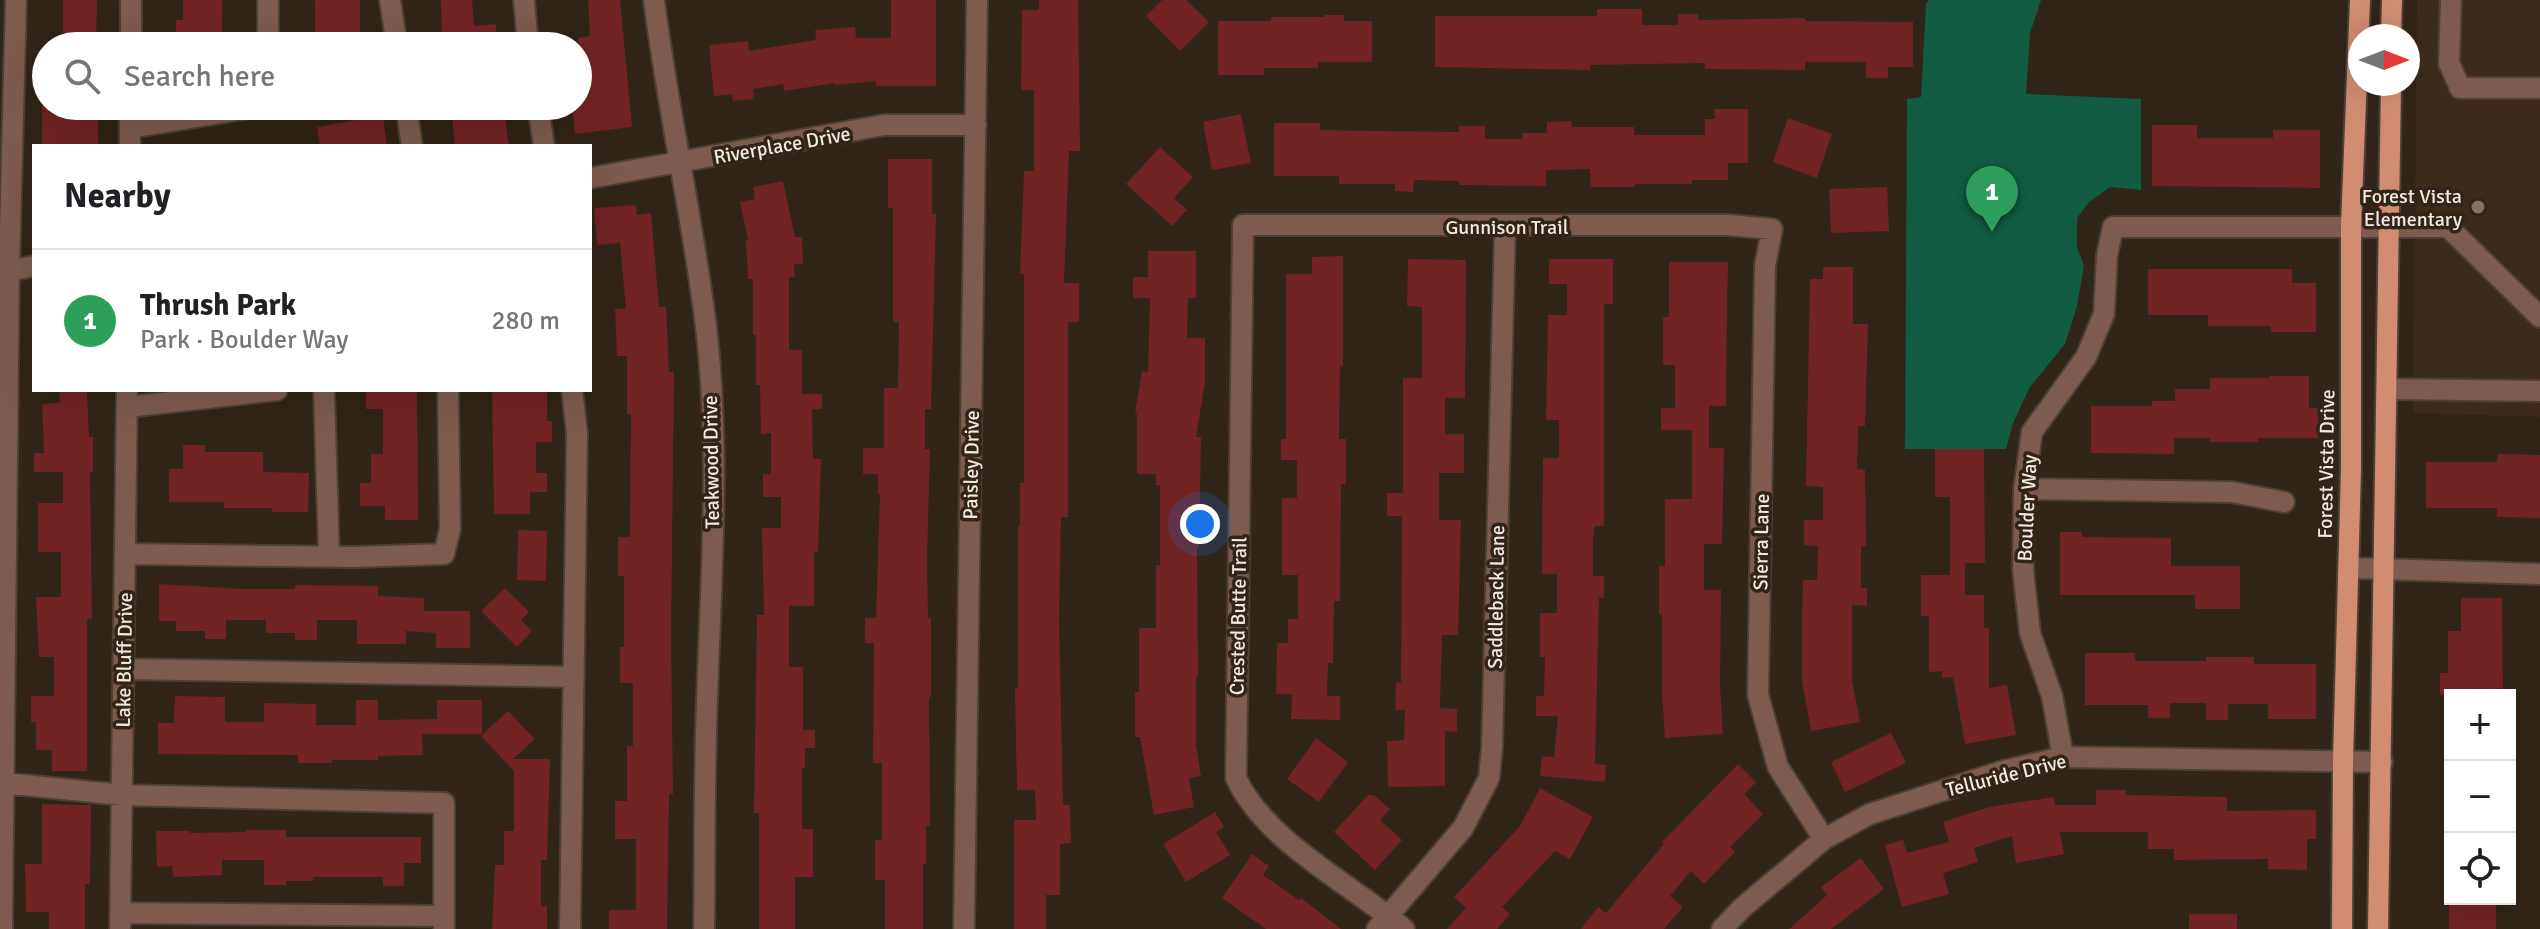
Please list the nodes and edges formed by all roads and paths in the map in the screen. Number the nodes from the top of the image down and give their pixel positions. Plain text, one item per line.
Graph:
1 (16, 0) edge
2 (131, 0) edge
3 (268, 0) edge
4 (390, 0) edge
5 (524, 0) edge
6 (654, 0) edge
7 (977, 0) edge
8 (2360, 0) edge
9 (2392, 0) edge
10 (2451, 0) edge
11 (2391, 24) edge
12 (131, 32) edge
13 (268, 32) edge
14 (395, 32) edge
15 (527, 32) edge
16 (2540, 88) edge
17 (2391, 96) edge
18 (202, 120) edge
19 (408, 120) edge
20 (540, 120) edge
21 (976, 125) junction
22 (130, 137) edge
23 (412, 144) edge
24 (544, 144) edge
25 (681, 163) junction
26 (592, 178) edge
27 (1243, 225) joint
28 (2351, 226) junction
29 (2389, 226) junction
30 (1505, 227) junction
31 (1772, 229) joint
32 (32, 266) edge
33 (9, 271) junction
34 (2540, 317) edge
35 (2388, 389) junction
36 (2540, 391) edge
37 (244, 392) edge
38 (324, 392) edge
39 (448, 392) edge
40 (572, 392) edge
41 (127, 399) edge
42 (4, 424) edge
43 (2024, 489) junction
44 (2284, 502) dead end
45 (125, 554) junction
46 (329, 556) junction
47 (2349, 568) junction
48 (2385, 570) junction
49 (2540, 574) edge
50 (123, 669) junction
51 (574, 677) junction
52 (2063, 757) junction
53 (2343, 761) junction
54 (2382, 762) junction
55 (4, 783) junction
56 (122, 795) junction
57 (1824, 839) junction
58 (120, 921) edge
59 (1382, 922) edge
60 (444, 923) edge
61 (2, 929) edge
62 (570, 929) edge
63 (704, 929) edge
64 (964, 929) edge
65 (1404, 929) edge
66 (1722, 929) edge
67 (2342, 929) edge
68 (2378, 929) edge

1 - 33 street
2 - 12 street
3 - 13 street
4 - 14 street
5 - 15 street
6 - 25 street, Teakwood Drive
7 - 21 street, Paisley Drive
8 - 28 main road, Forest Vista Drive
9 - 11 main road
10 - 16 street
17 - 29 main road
18 - 22 street
19 - 23 street
20 - 24 street
21 - 25 street, Riverplace Drive
21 - 64 street, Paisley Drive
25 - 26 street, Riverplace Drive
25 - 63 street, Teakwood Drive
27 - 30 street, Gunnison Trail
27 - 59 street, Crested Butte Trail
28 - 29 street
28 - 43 street, Boulder Way
28 - 47 main road, Forest Vista Drive
29 - 34 street
29 - 35 main road
30 - 31 street, Gunnison Trail
30 - 59 street, Saddleback Lane
31 - 57 street, Sierra Lane
32 - 33 street
33 - 42 street
35 - 36 street
35 - 48 main road
37 - 41 street
38 - 46 street
39 - 46 street
40 - 51 street
41 - 45 street, Lake Bluff Drive
42 - 55 street
43 - 44 street
43 - 52 street, Boulder Way
45 - 46 street
45 - 50 street, Lake Bluff Drive
47 - 48 street
47 - 53 main road, Forest Vista Drive
48 - 49 street
48 - 54 main road
50 - 51 street
50 - 56 street, Lake Bluff Drive
51 - 62 street
52 - 53 street, Telluride Drive
52 - 57 street, Telluride Drive
53 - 54 street, Telluride Drive
53 - 67 main road, Forest Vista Drive
54 - 68 main road
55 - 56 street
55 - 61 street
56 - 58 street, Lake Bluff Drive
56 - 60 street
57 - 66 street, Telluride Drive
58 - 60 street
59 - 65 street, Crested Butte Trail

